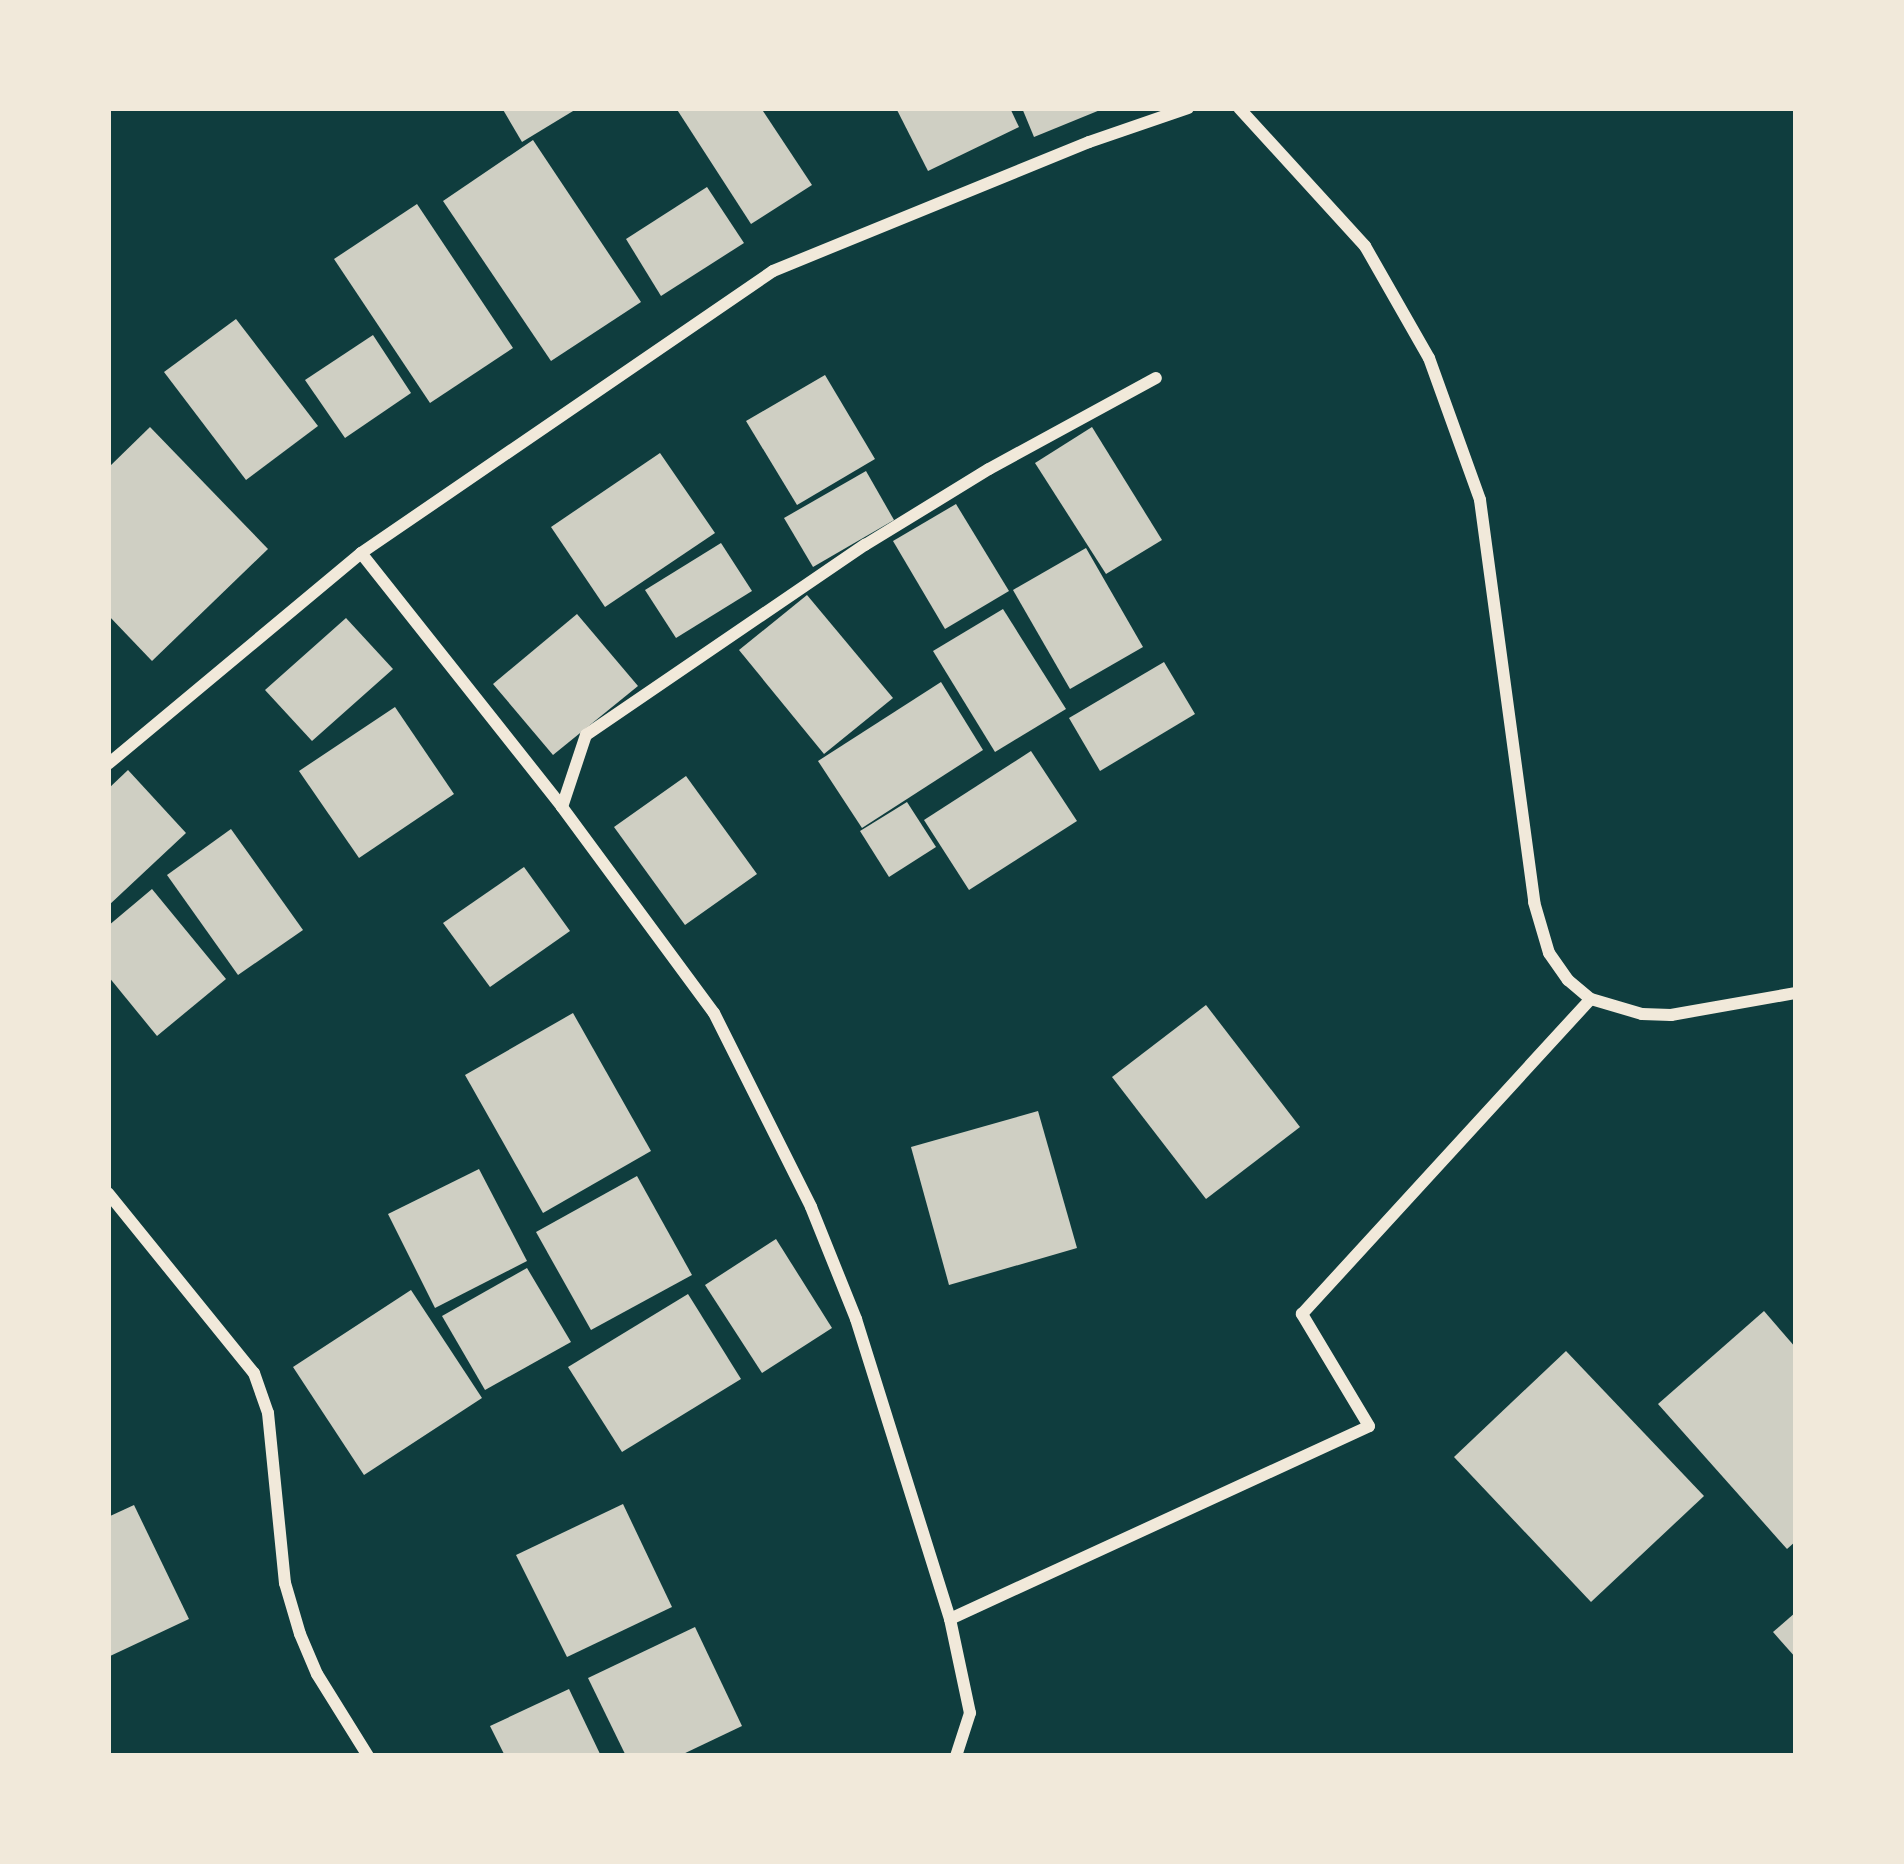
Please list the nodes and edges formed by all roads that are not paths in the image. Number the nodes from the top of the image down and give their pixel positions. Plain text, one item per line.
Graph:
1 (1188, 108) edge
2 (1239, 108) edge
3 (1156, 378) dead end
4 (361, 553) junction
5 (108, 764) edge
6 (562, 807) junction
7 (1796, 993) edge
8 (1591, 999) junction
9 (108, 1193) edge
10 (950, 1619) junction
11 (368, 1756) edge
12 (956, 1756) edge

1 - 4 street
2 - 8 street
3 - 6 street
4 - 5 street
4 - 6 street
6 - 10 street
7 - 8 street
8 - 10 street
9 - 11 street
10 - 12 street

